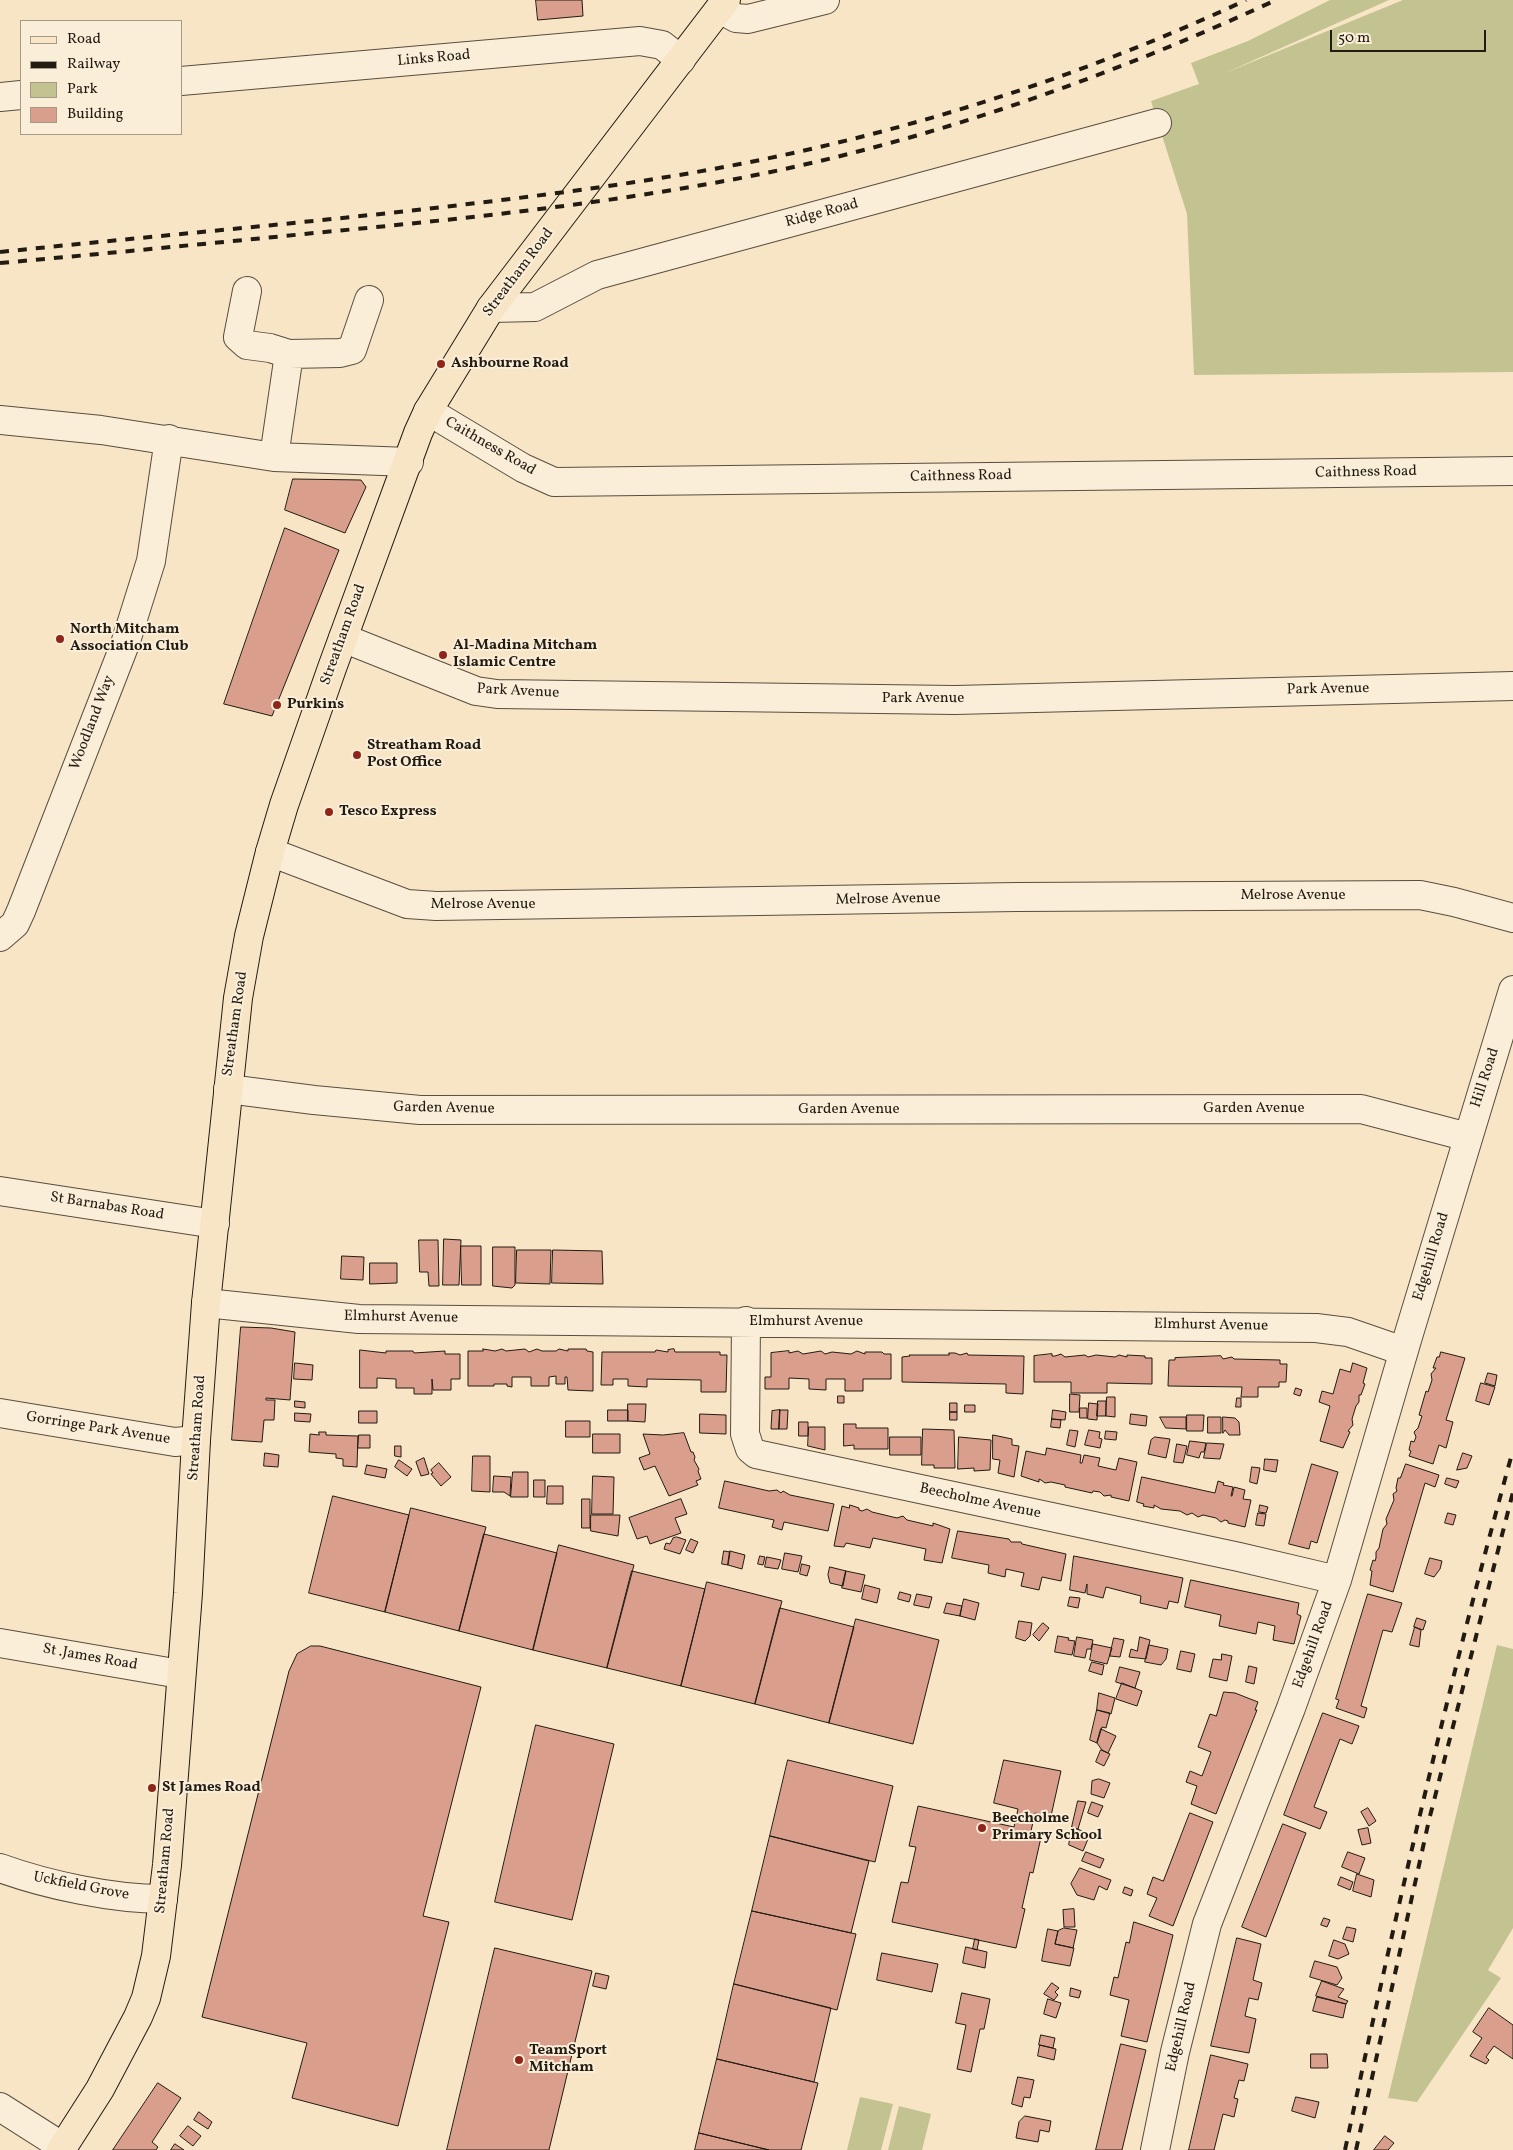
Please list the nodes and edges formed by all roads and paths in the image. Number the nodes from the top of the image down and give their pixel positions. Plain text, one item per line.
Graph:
1 (825, 0) edge
2 (723, 5) edge
3 (681, 60) junction
4 (182, 81) edge
5 (20, 95) edge
6 (0, 97) edge
7 (1157, 124) dead end
8 (247, 291) dead end
9 (369, 300) dead end
10 (491, 308) junction
11 (288, 354) junction
12 (428, 410) junction
13 (0, 420) edge
14 (169, 439) junction
15 (274, 456) junction
16 (409, 462) junction
17 (1513, 471) edge
18 (343, 638) junction
19 (1513, 686) edge
20 (270, 852) junction
21 (1513, 918) edge
22 (0, 937) edge
23 (1513, 990) edge
24 (228, 1089) junction
25 (1468, 1137) junction
26 (0, 1191) edge
27 (215, 1224) junction
28 (206, 1303) junction
29 (746, 1321) junction
30 (1404, 1351) junction
31 (0, 1413) edge
32 (196, 1440) junction
33 (1337, 1580) junction
34 (0, 1642) edge
35 (180, 1674) junction
36 (0, 1868) edge
37 (163, 1899) junction
38 (0, 2107) edge
39 (62, 2149) edge
40 (1155, 2150) edge

1 - 2 street
2 - 3 main road, Streatham Road
3 - 4 street, Links Road
3 - 10 main road, Streatham Road
5 - 6 street
7 - 10 street, Ridge Road
8 - 11 street
9 - 11 street
10 - 12 main road, Streatham Road
11 - 15 street
12 - 16 main road, Streatham Road
12 - 17 street, Caithness Road
13 - 14 street
14 - 15 street
14 - 22 street, Woodland Way
15 - 16 street
16 - 18 main road, Streatham Road
18 - 19 street, Park Avenue
18 - 20 main road, Streatham Road
20 - 21 street, Melrose Avenue
20 - 24 main road, Streatham Road
23 - 25 street, Hill Road
24 - 25 street, Garden Avenue
24 - 27 main road, Streatham Road
25 - 30 street, Edgehill Road
26 - 27 street, St Barnabas Road
27 - 28 main road, Streatham Road
28 - 29 street, Elmhurst Avenue
28 - 32 main road, Streatham Road
29 - 30 street, Elmhurst Avenue
29 - 33 street, Beecholme Avenue
30 - 33 street, Edgehill Road
31 - 32 street, Gorringe Park Avenue
32 - 35 main road, Streatham Road
33 - 40 street, Edgehill Road
34 - 35 street, St .James Road
35 - 37 main road, Streatham Road
36 - 37 street, Uckfield Grove
37 - 39 main road, Streatham Road
38 - 39 street

